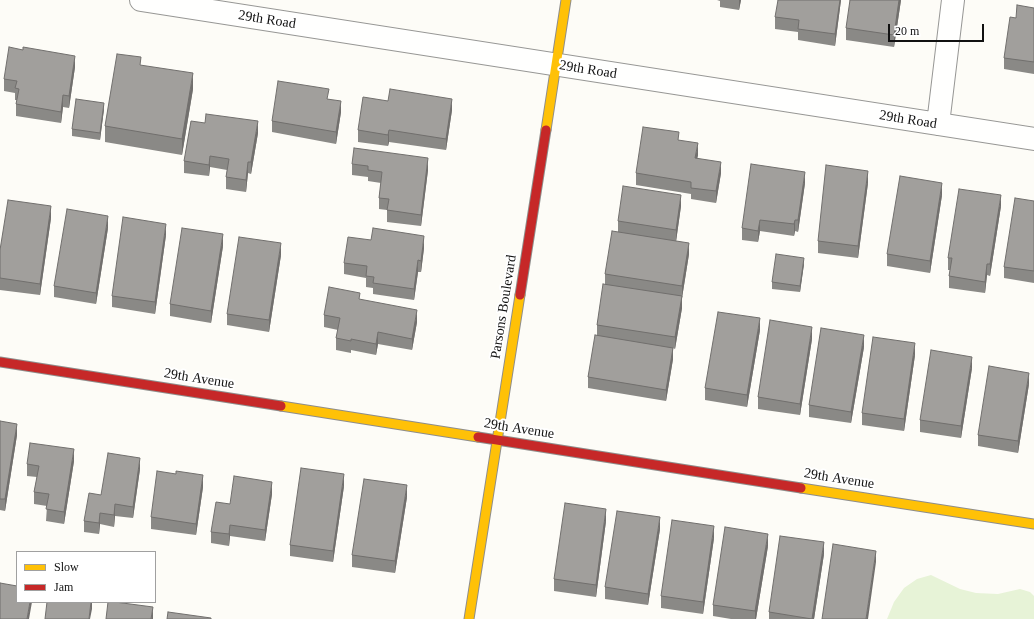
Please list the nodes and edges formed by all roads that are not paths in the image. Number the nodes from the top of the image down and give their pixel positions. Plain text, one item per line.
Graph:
1 (141, 0) edge
2 (566, 0) edge
3 (953, 0) edge
4 (173, 2) edge
5 (556, 65) junction
6 (938, 124) junction
7 (1034, 139) edge
8 (0, 362) edge
9 (497, 440) junction
10 (1034, 524) edge
11 (469, 619) edge

1 - 4 street, 29th Road
2 - 5 street, Parsons Boulevard
3 - 6 street
4 - 5 street, 29th Road
5 - 6 street, 29th Road
5 - 9 street, Parsons Boulevard
6 - 7 street, 29th Road
8 - 9 street, 29th Avenue
9 - 10 street, 29th Avenue
9 - 11 street, Parsons Boulevard

